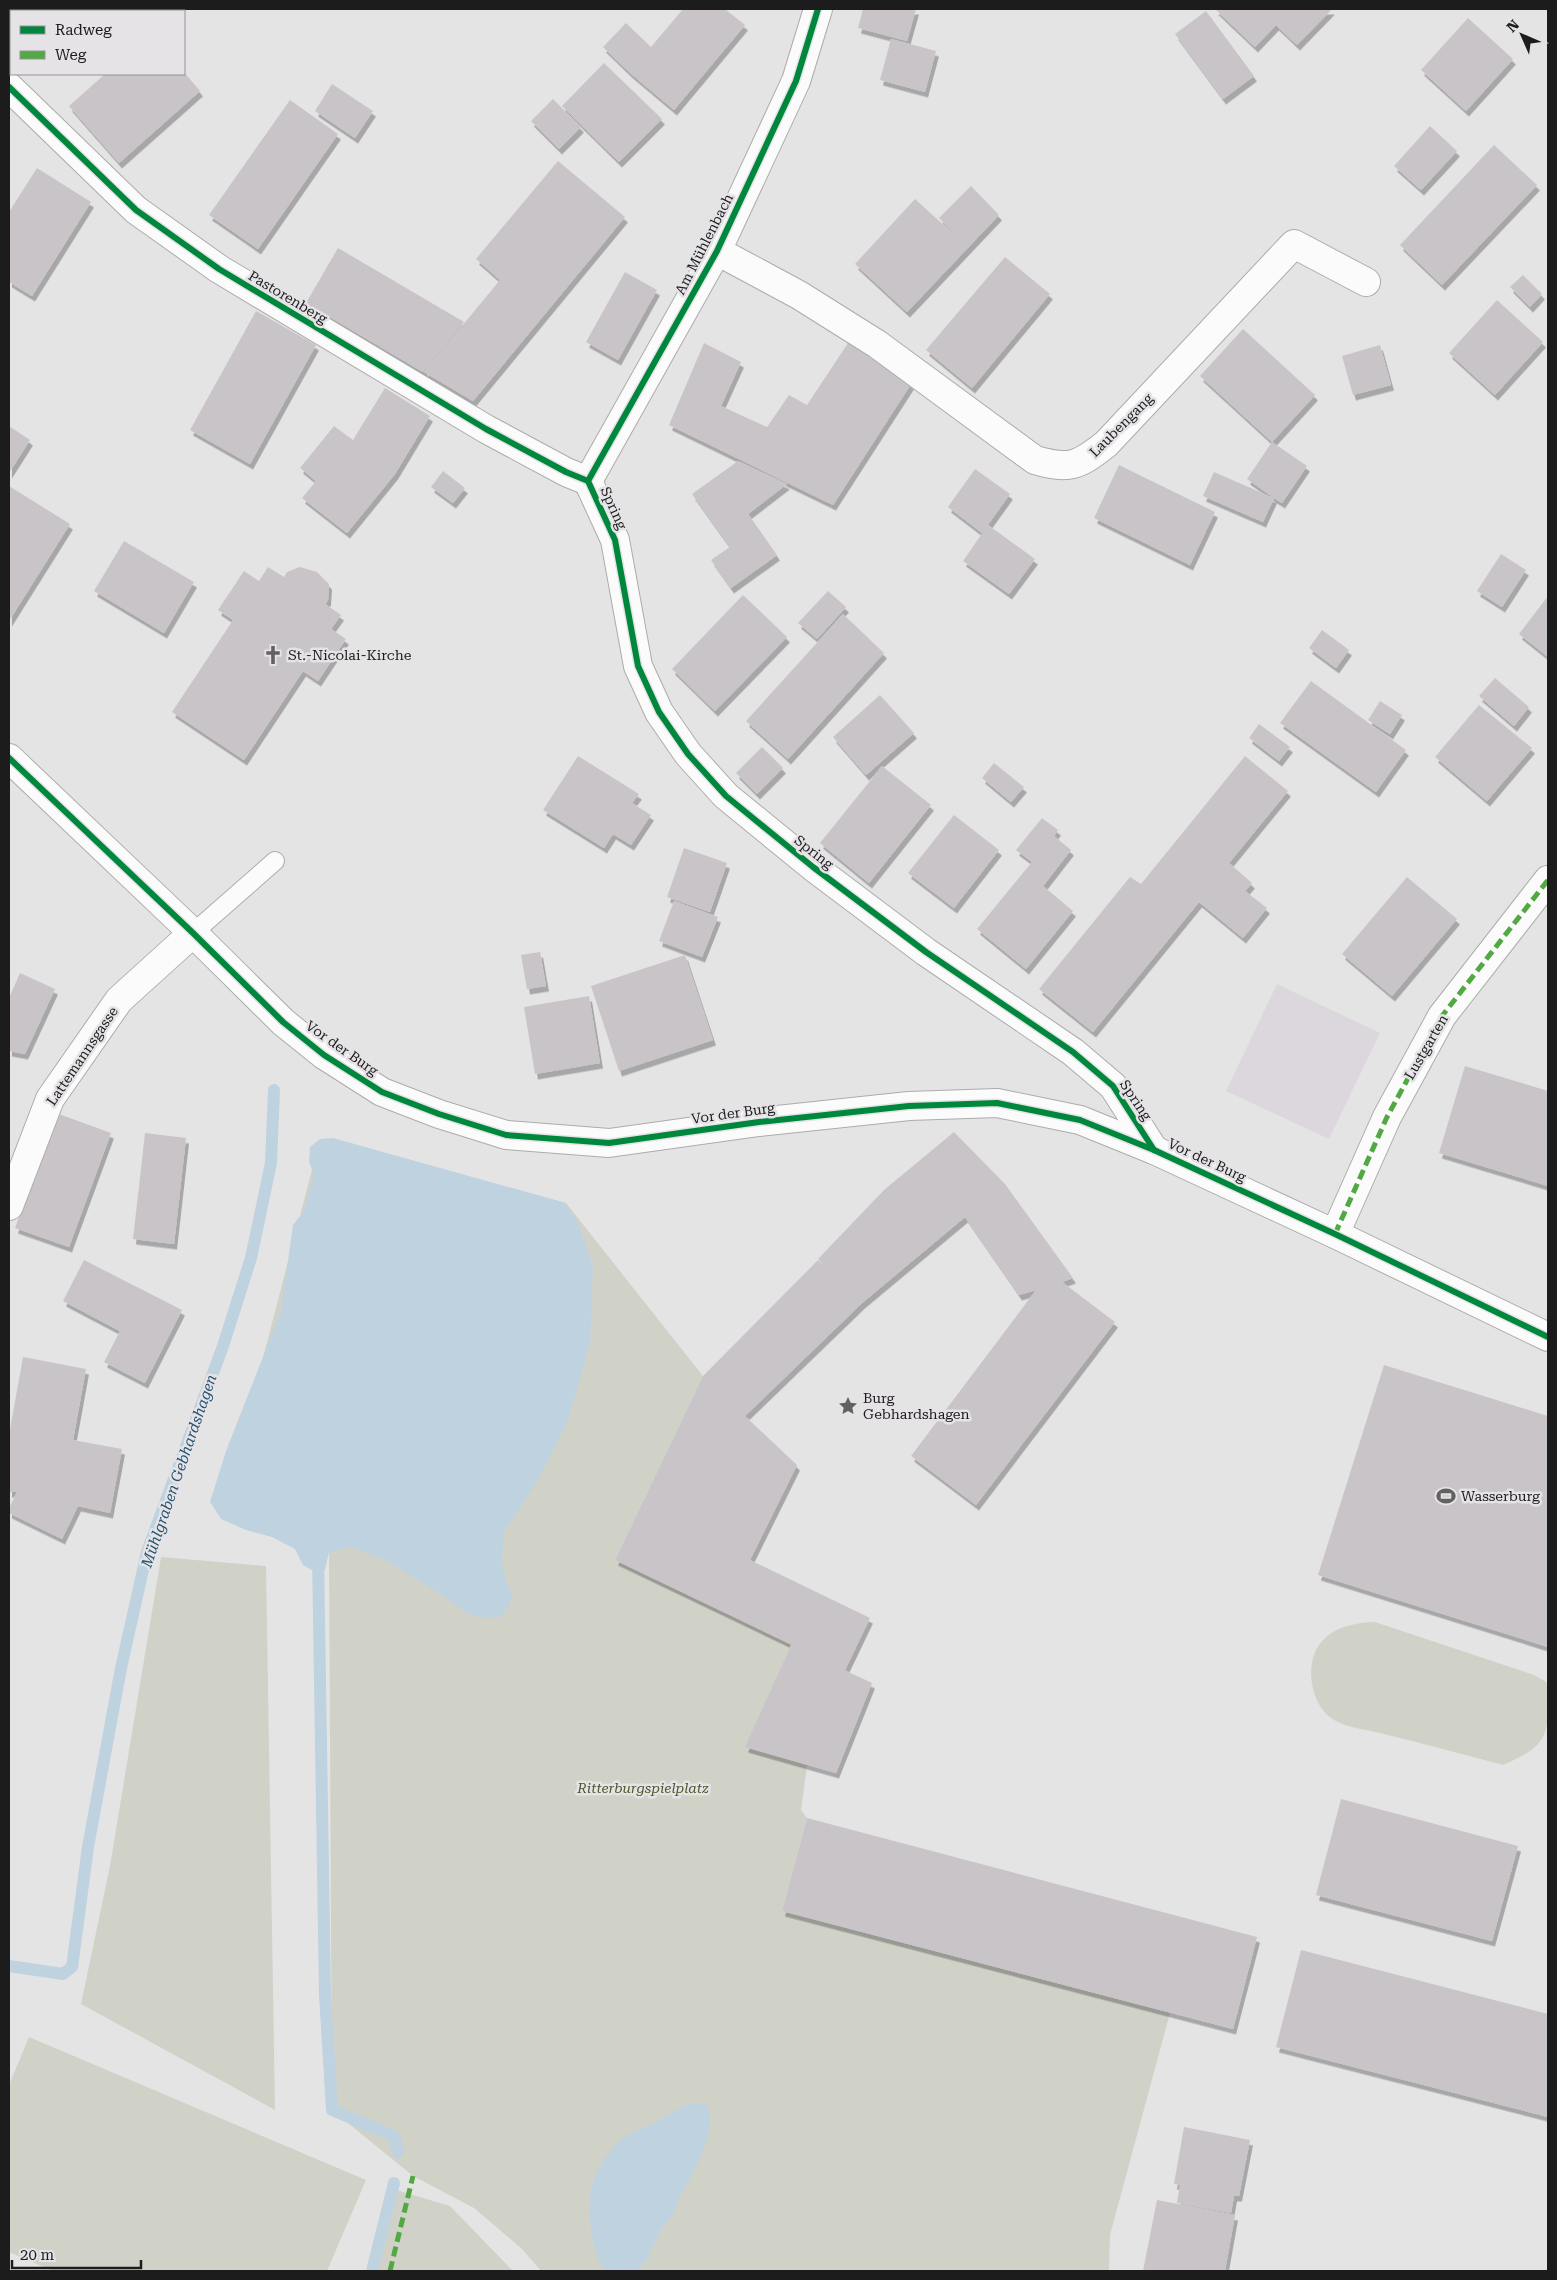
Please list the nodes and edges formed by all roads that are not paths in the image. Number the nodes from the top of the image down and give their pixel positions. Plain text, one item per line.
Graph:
1 (818, 9) edge
2 (9, 87) edge
3 (717, 251) junction
4 (1366, 282) dead end
5 (588, 480) junction
6 (9, 758) edge
7 (274, 861) dead end
8 (1548, 880) edge
9 (193, 933) junction
10 (1154, 1150) junction
11 (9, 1206) edge
12 (1335, 1234) junction
13 (1548, 1337) edge

1 - 3 street, Am Mühlenbach
2 - 5 street, Pastorenberg
3 - 4 street, Laubengang
3 - 5 street, Am Mühlenbach
5 - 10 street, Spring
6 - 9 street, Vor der Burg
7 - 9 lane
8 - 12 street, Lustgarten
9 - 10 street, Vor der Burg
9 - 11 street, Lattemannsgasse
10 - 12 street, Vor der Burg
12 - 13 street, Vor der Burg

